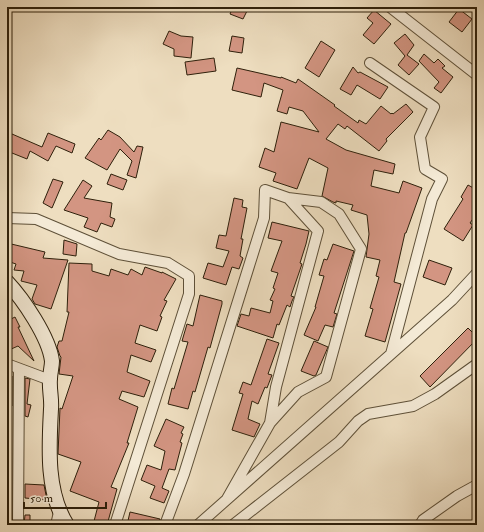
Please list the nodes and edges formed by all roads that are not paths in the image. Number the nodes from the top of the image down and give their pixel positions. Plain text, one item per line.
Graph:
1 (390, 7) edge
2 (370, 63) dead end
3 (477, 75) edge
4 (288, 198) junction
5 (7, 218) edge
6 (477, 273) edge
7 (7, 282) edge
8 (391, 354) junction
9 (7, 364) edge
10 (477, 364) edge
11 (19, 369) junction
12 (50, 380) junction
13 (270, 423) junction
14 (477, 485) edge
15 (227, 499) junction
16 (58, 519) edge
17 (18, 525) edge
18 (67, 525) edge
19 (115, 525) edge
20 (165, 525) edge
21 (198, 525) edge
22 (233, 525) edge
23 (420, 525) edge

1 - 3 street
2 - 8 street
4 - 13 street
4 - 13 street
4 - 20 street
5 - 19 street
6 - 8 street
7 - 12 street
8 - 15 street
9 - 11 street
10 - 22 street
11 - 12 street
11 - 17 street
12 - 16 street
13 - 15 street
14 - 23 street
15 - 21 street
16 - 18 street

